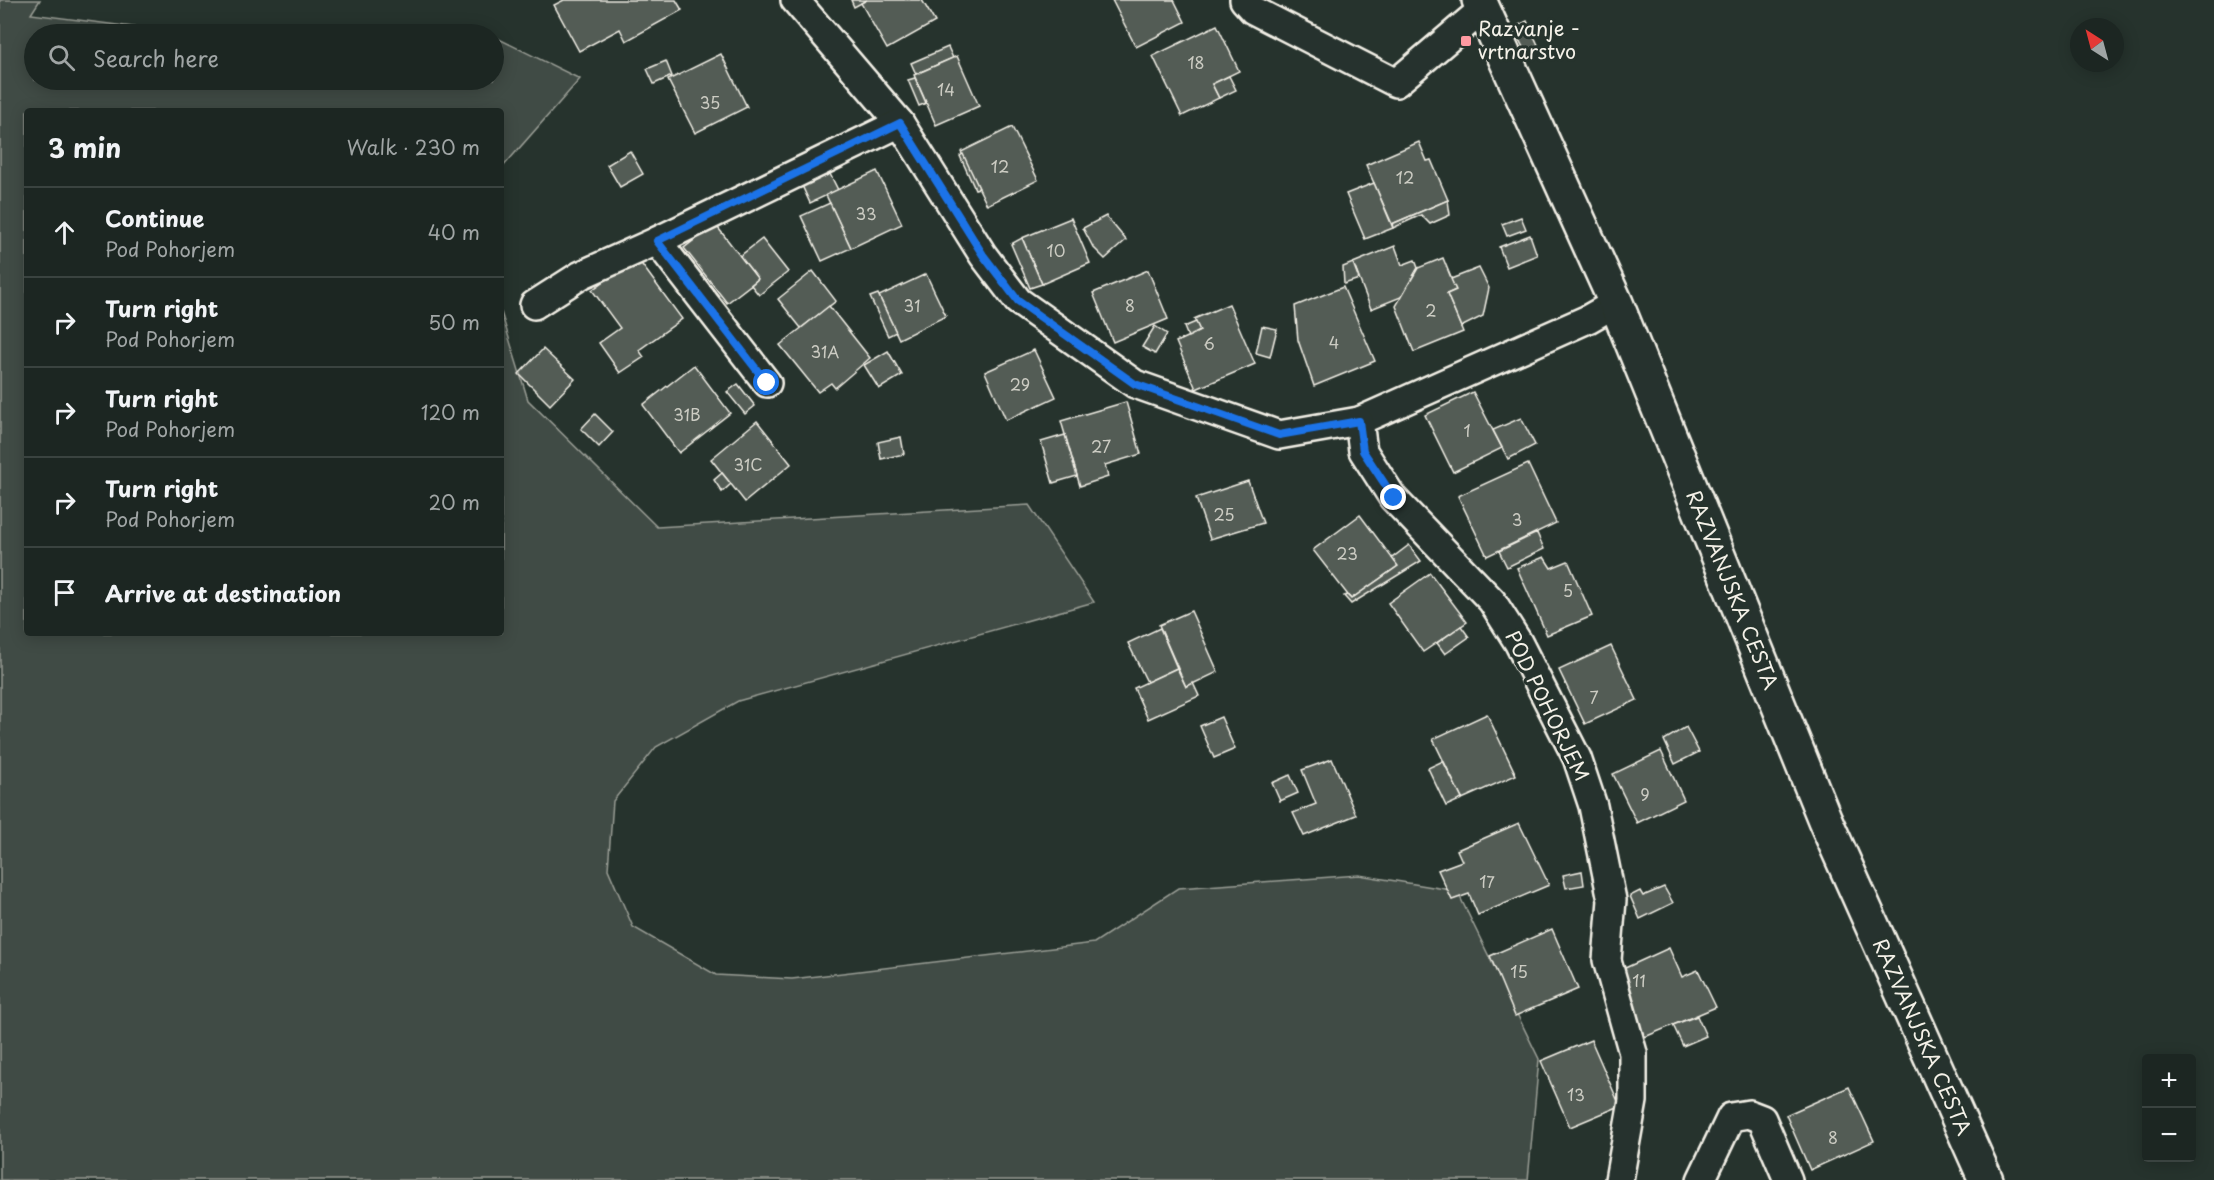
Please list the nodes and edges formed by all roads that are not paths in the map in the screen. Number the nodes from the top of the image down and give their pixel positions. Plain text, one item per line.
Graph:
1 (795, 0) edge
2 (1244, 0) edge
3 (1481, 4) edge
4 (900, 123) junction
5 (657, 241) junction
6 (1616, 303) junction
7 (534, 305) dead end
8 (767, 383) dead end
9 (1359, 421) junction
10 (1619, 1180) edge
11 (1701, 1180) edge
12 (1788, 1180) edge
13 (1986, 1180) edge

1 - 4 street
2 - 3 street
3 - 6 street, RAZVANJSKA CESTA
4 - 5 street
4 - 9 street
5 - 7 street
5 - 8 street
6 - 9 street
6 - 13 street, RAZVANJSKA CESTA
9 - 10 street, POD POHORJEM
11 - 12 street

